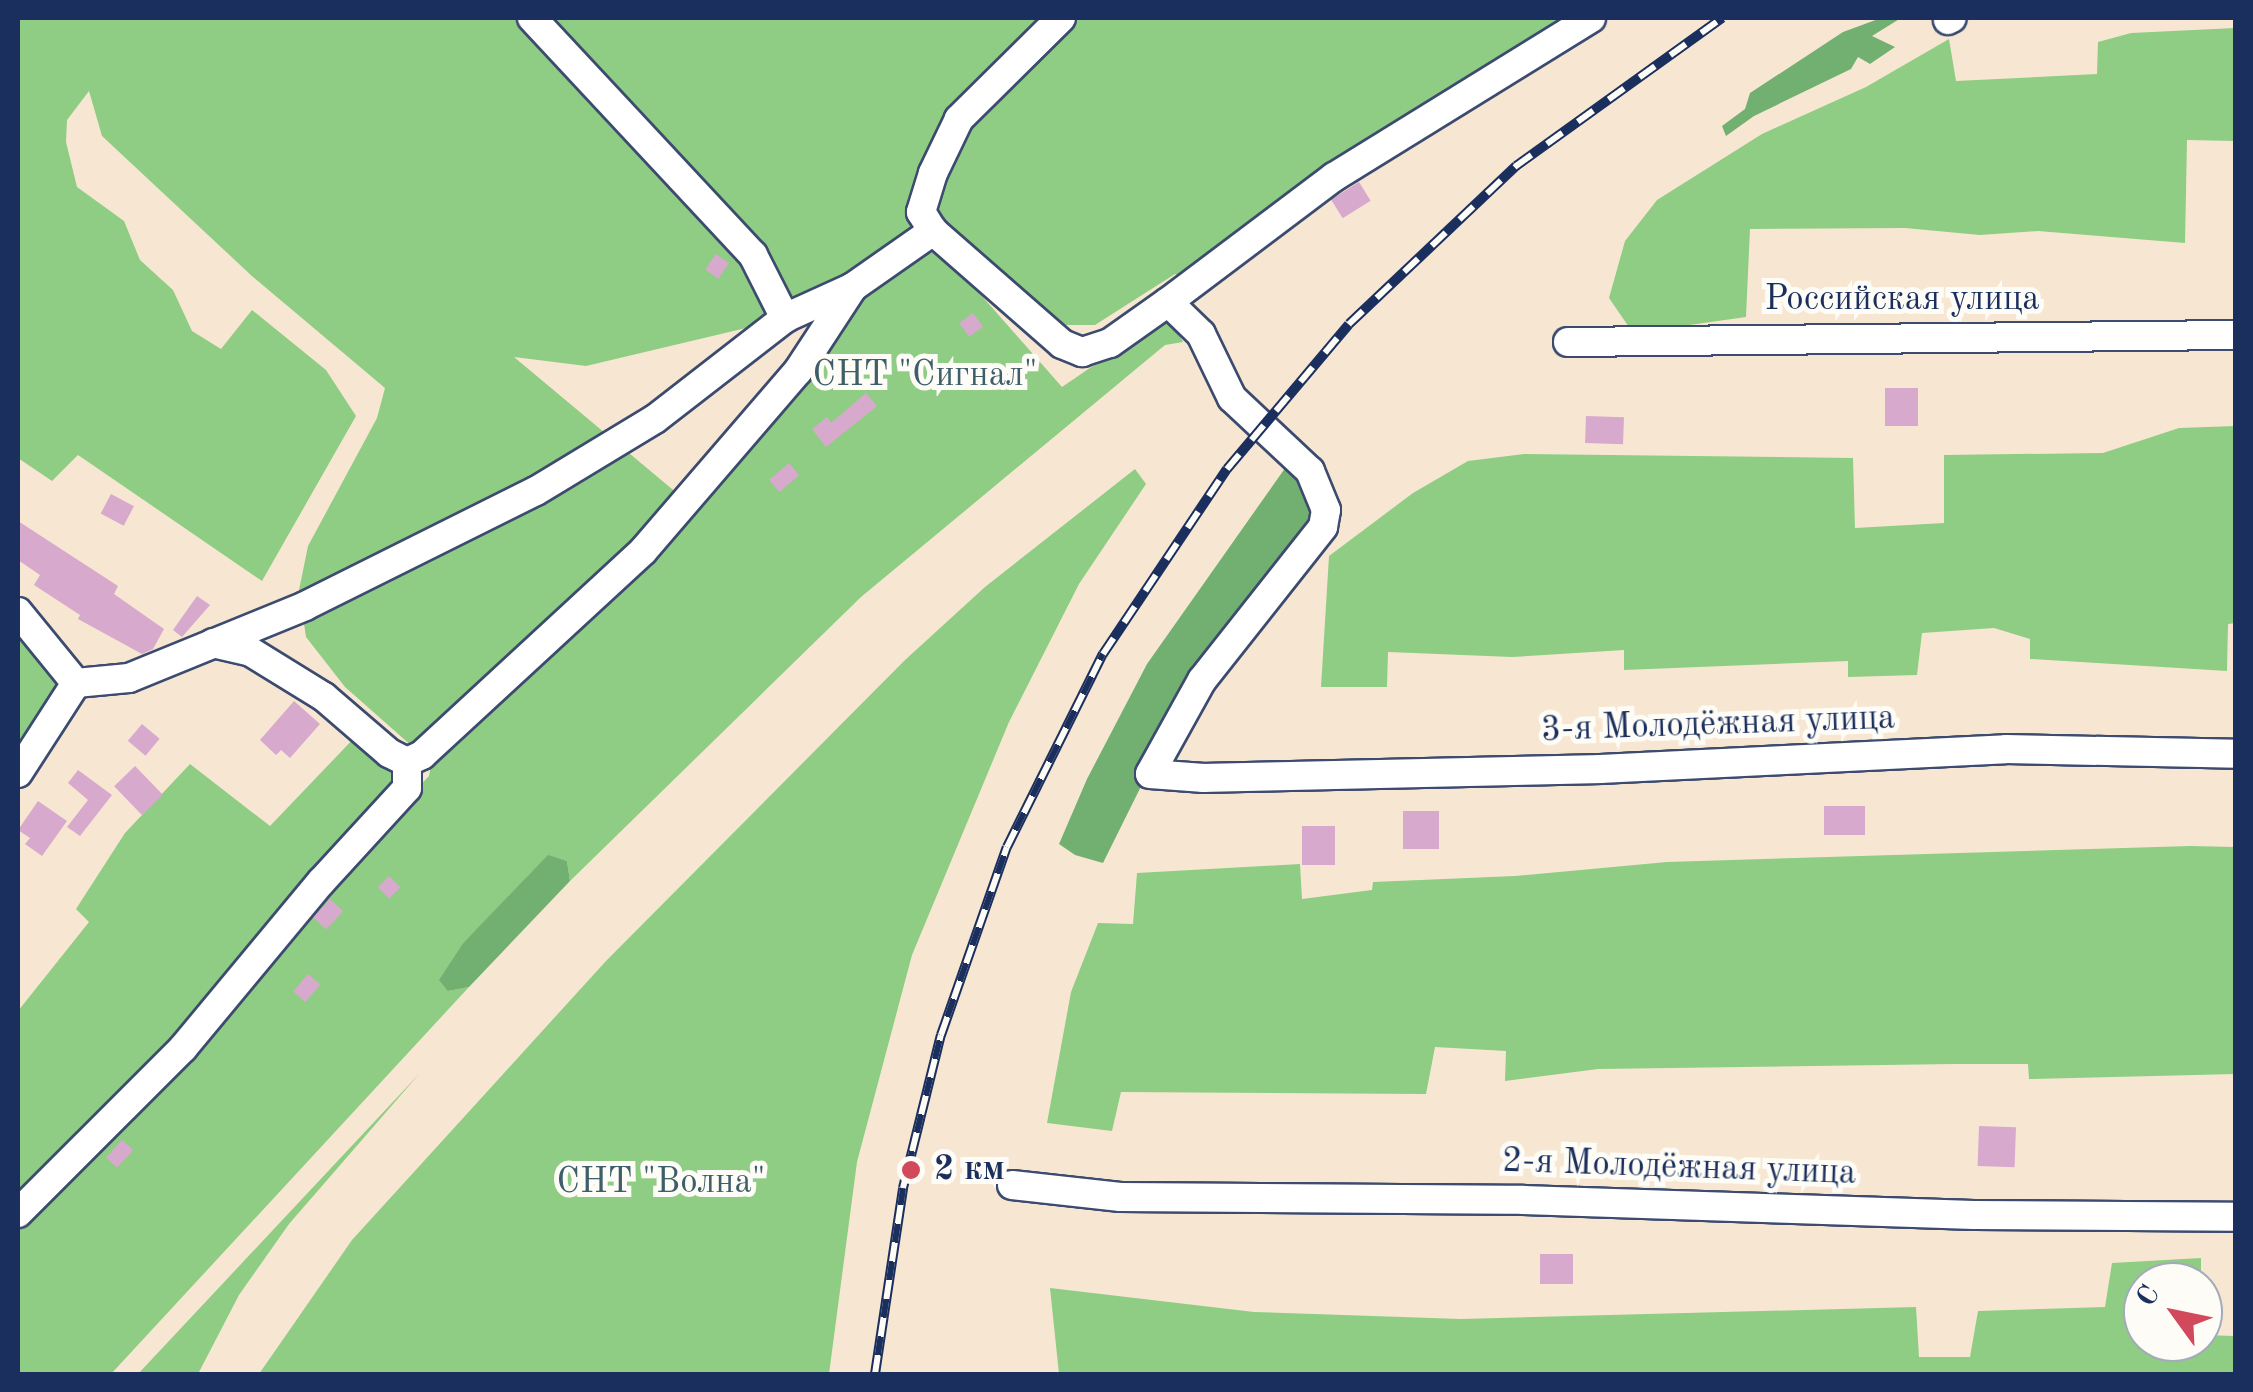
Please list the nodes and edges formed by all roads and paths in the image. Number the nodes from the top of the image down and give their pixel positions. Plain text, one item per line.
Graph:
1 (532, 18) edge
2 (1061, 18) edge
3 (1591, 18) edge
4 (932, 231) junction
5 (852, 288) junction
6 (1168, 302) junction
7 (785, 318) junction
8 (2236, 336) edge
9 (1568, 342) dead end
10 (18, 612) edge
11 (213, 643) junction
12 (76, 683) junction
13 (2236, 754) edge
14 (407, 762) junction
15 (18, 773) edge
16 (1012, 1185) dead end
17 (18, 1213) edge
18 (2236, 1217) edge

1 - 7 street
2 - 4 street
3 - 6 street
4 - 5 street
4 - 6 street
5 - 7 street
5 - 14 street
6 - 13 street, 3-я Молодёжная улица
7 - 11 street
8 - 9 street, Российская улица
10 - 12 street
11 - 12 street
11 - 14 street
12 - 15 street
14 - 17 street
16 - 18 street, 2-я Молодёжная улица

